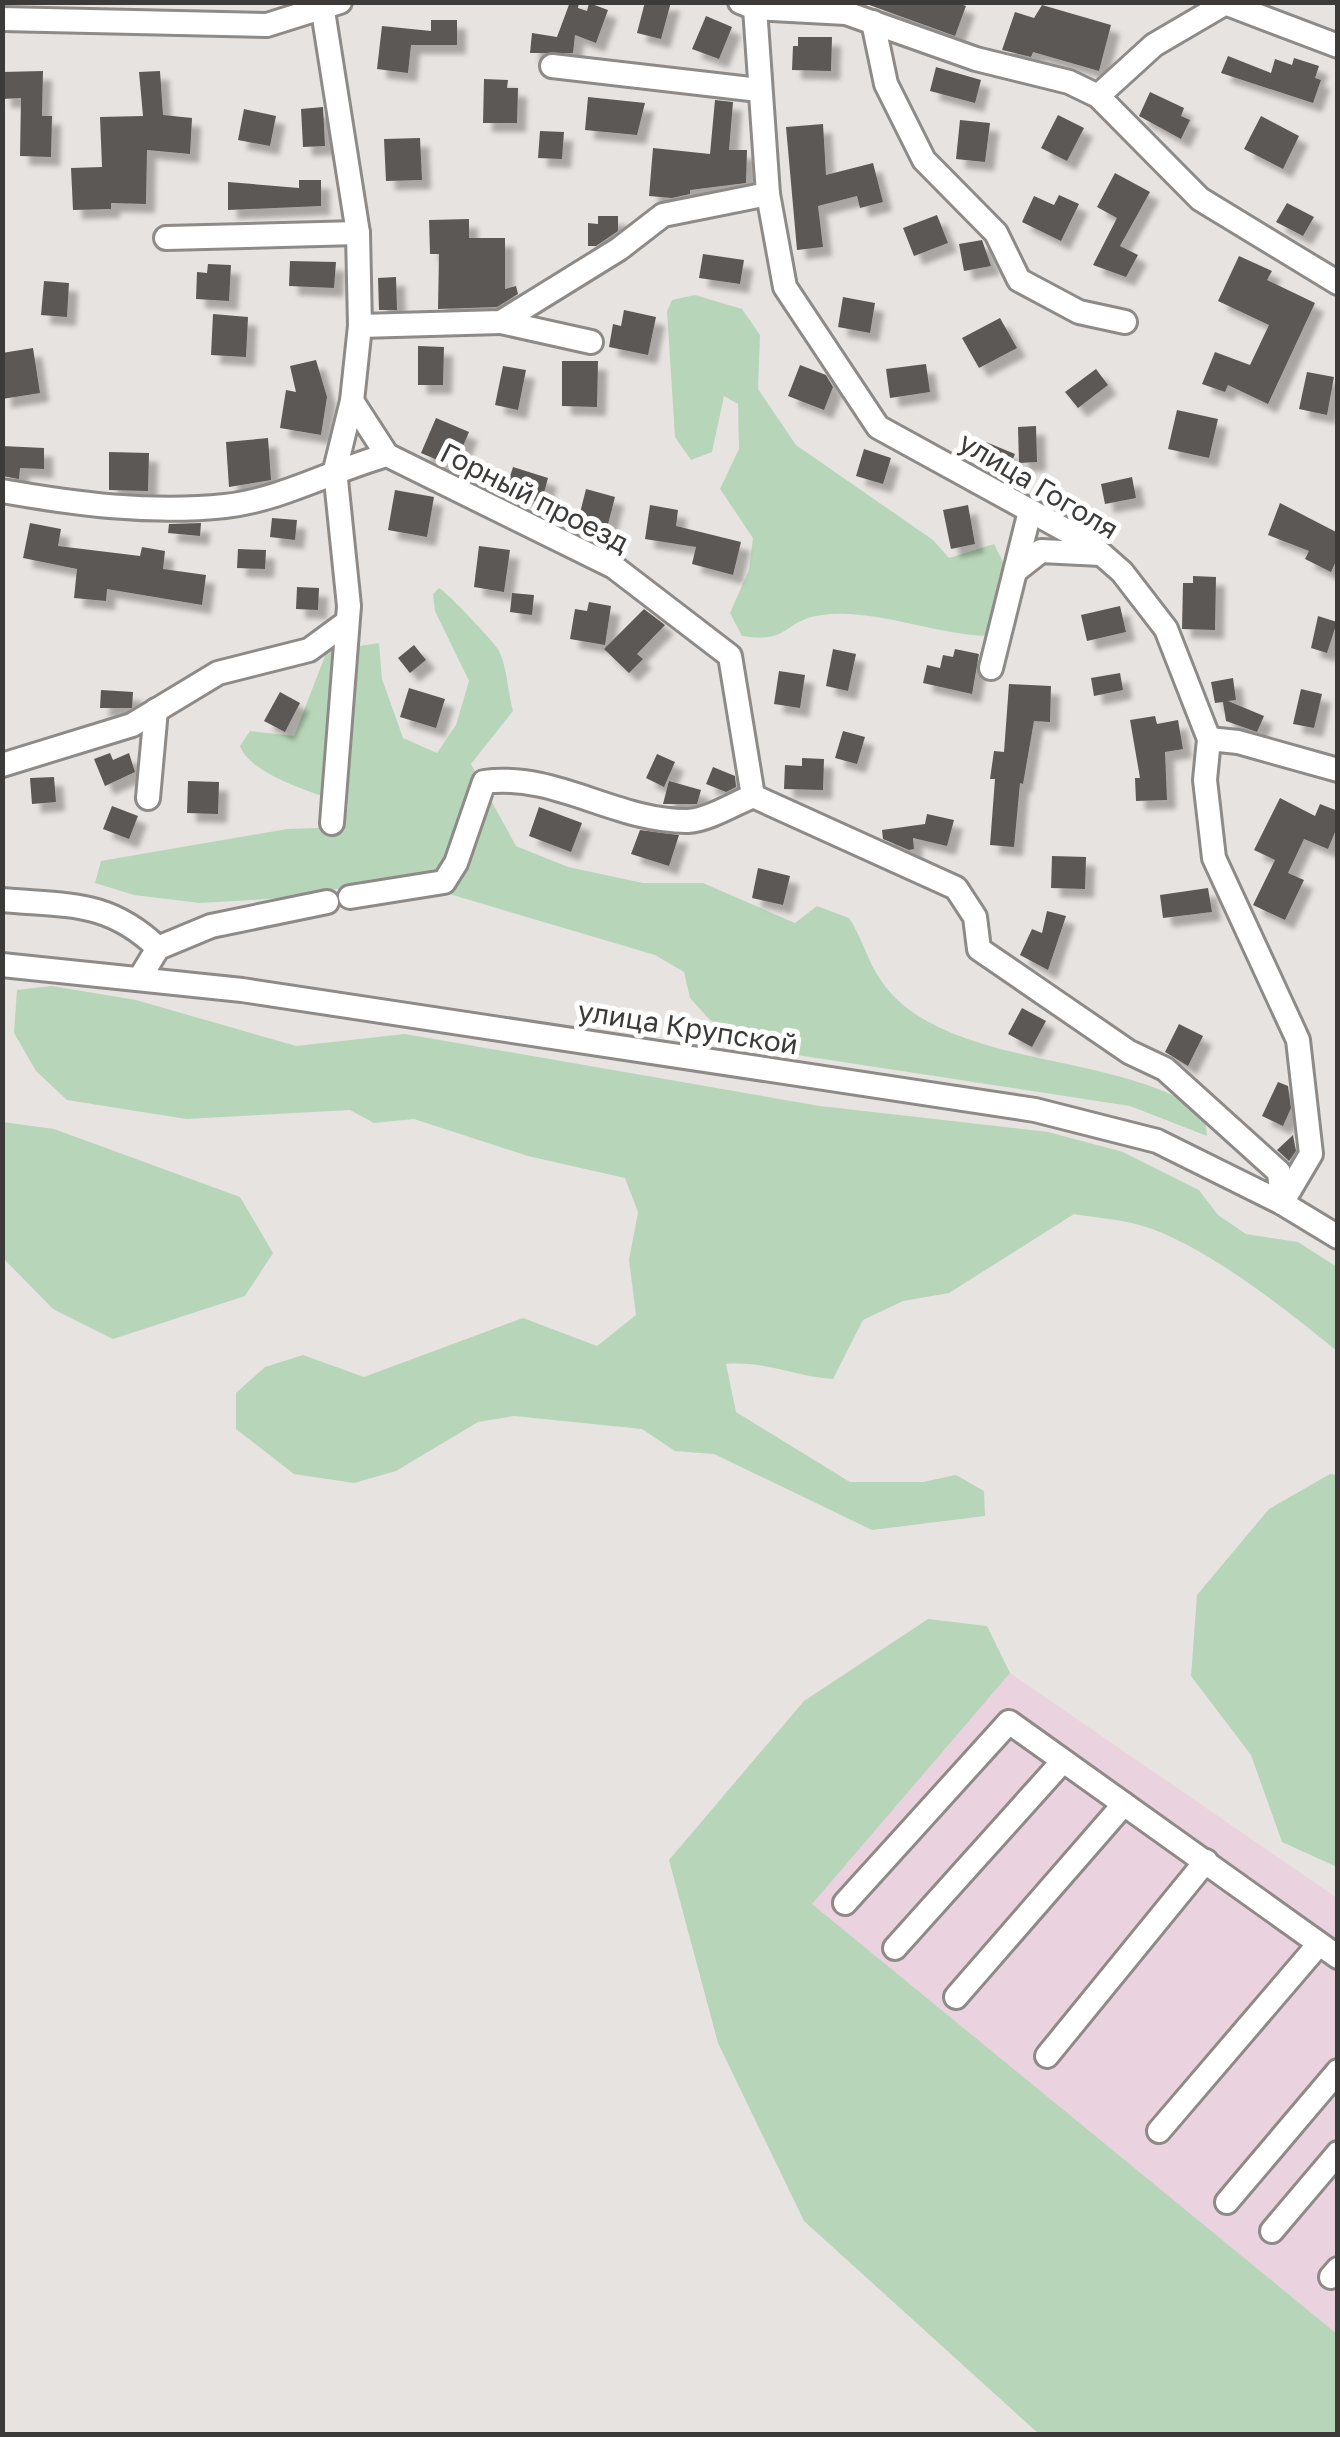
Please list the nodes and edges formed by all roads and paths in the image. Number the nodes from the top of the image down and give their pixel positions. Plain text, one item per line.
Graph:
1 (1223, 3) edge
2 (747, 5) edge
3 (331, 7) edge
4 (2, 19) edge
5 (873, 22) junction
6 (1338, 46) edge
7 (552, 66) dead end
8 (758, 90) junction
9 (1098, 96) junction
10 (768, 194) junction
11 (358, 233) junction
12 (166, 238) dead end
13 (1338, 283) edge
14 (501, 322) junction
15 (1125, 322) dead end
16 (360, 326) junction
17 (591, 342) dead end
18 (352, 401) junction
19 (387, 455) junction
20 (335, 470) junction
21 (2, 491) edge
22 (1030, 511) junction
23 (1102, 554) junction
24 (1018, 569) junction
25 (347, 622) junction
26 (992, 668) dead end
27 (156, 710) junction
28 (1209, 739) junction
29 (2, 765) edge
30 (1338, 770) edge
31 (753, 796) junction
32 (148, 798) dead end
33 (332, 822) dead end
34 (2, 900) edge
35 (158, 948) junction
36 (2, 965) edge
37 (141, 976) junction
38 (1282, 1202) junction
39 (1338, 1238) edge
40 (1063, 1761) junction
41 (1124, 1804) junction
42 (1206, 1861) junction
43 (845, 1904) dead end
44 (895, 1948) dead end
45 (1328, 1951) edge
46 (956, 1997) dead end
47 (1047, 2056) dead end
48 (1338, 2071) edge
49 (1159, 2131) dead end
50 (1338, 2153) edge
51 (1227, 2202) dead end
52 (1272, 2231) dead end

1 - 6 street
1 - 9 street
2 - 5 street
2 - 8 street, улица Гоголя
3 - 4 street
3 - 11 street
5 - 9 street
5 - 15 street
7 - 8 street
8 - 10 street, улица Гоголя
9 - 13 street
10 - 14 street
10 - 22 street, улица Гоголя
11 - 12 street
11 - 16 street
14 - 16 street
14 - 17 street
16 - 18 street
18 - 19 street
18 - 20 street
19 - 20 street
19 - 31 street, Горный проезд
20 - 21 street
20 - 25 street
22 - 23 street, улица Гоголя
22 - 24 street
23 - 24 street
23 - 28 street, улица Гоголя
24 - 26 street
25 - 27 street
25 - 33 street
27 - 29 street
27 - 32 street
28 - 30 street
28 - 38 street, улица Гоголя
31 - 35 street
31 - 38 street
34 - 35 street
35 - 37 street
36 - 37 street, улица Крупской
37 - 38 street, улица Крупской
38 - 39 street, улица Крупской
40 - 41 street
40 - 43 street
40 - 44 street
41 - 42 street
41 - 46 street
42 - 45 street
42 - 47 street
45 - 49 street
48 - 51 street
50 - 52 street

